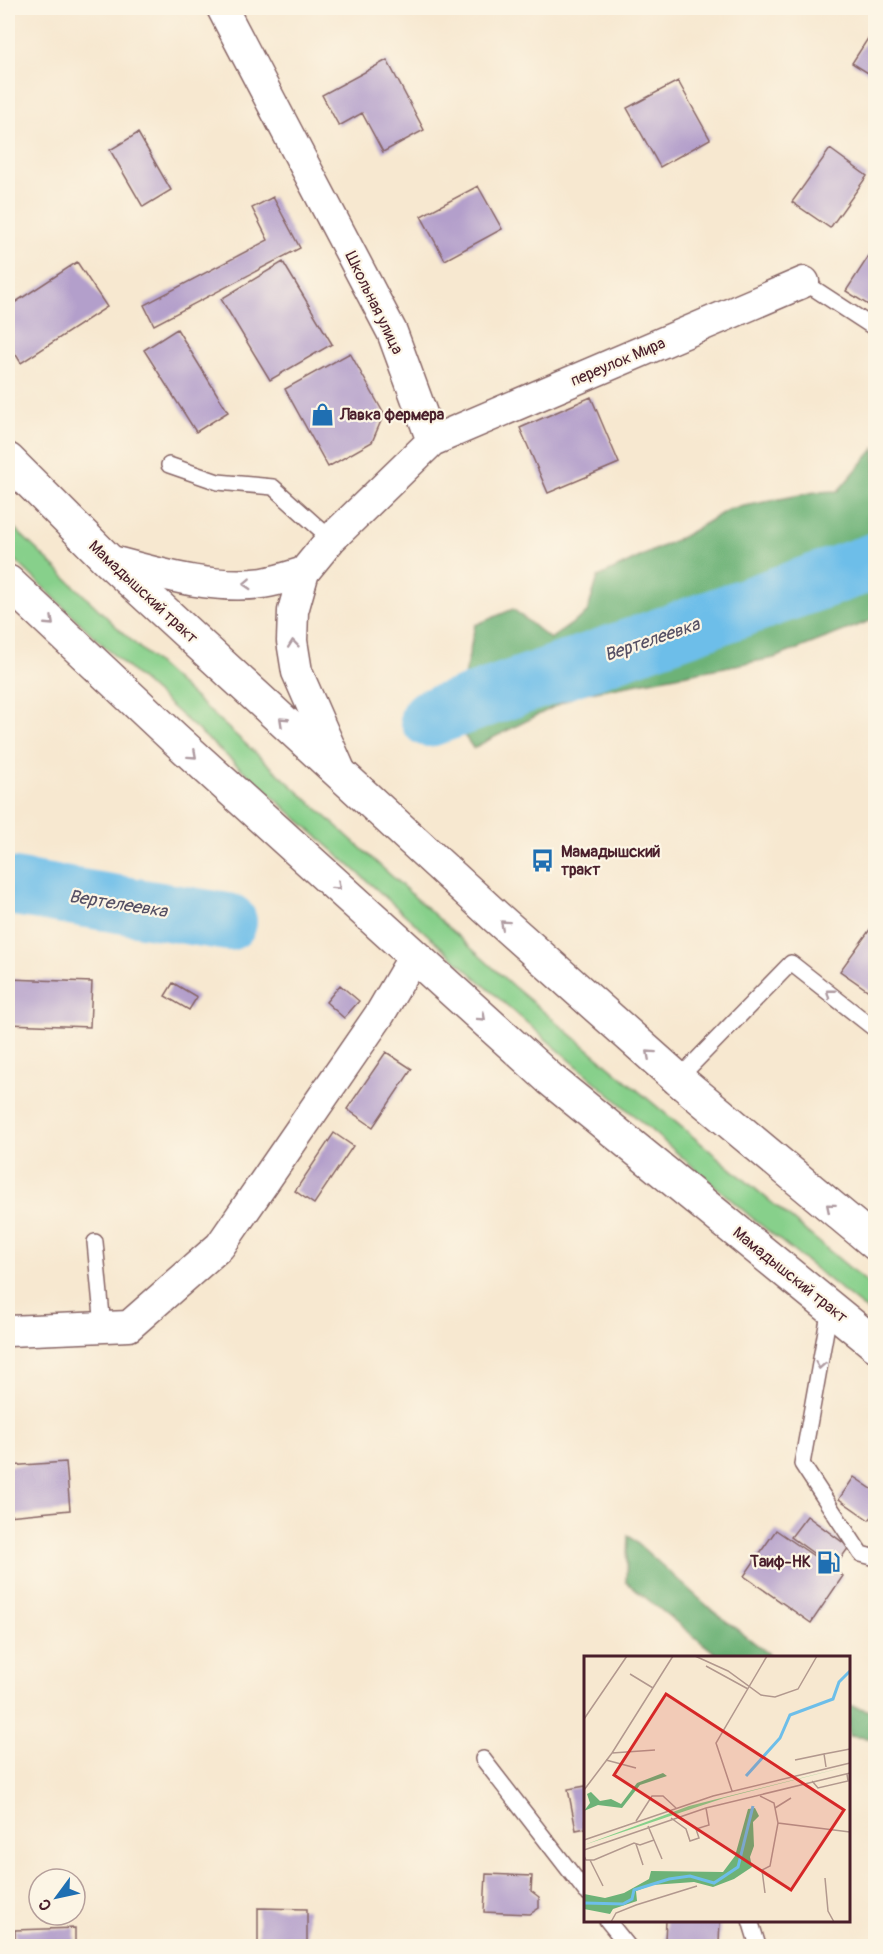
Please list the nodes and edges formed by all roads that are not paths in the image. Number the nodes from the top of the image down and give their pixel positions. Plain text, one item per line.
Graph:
1 (222, 8) edge
2 (804, 282) joint
3 (876, 329) edge
4 (432, 441) junction
5 (8, 460) edge
6 (169, 465) dead end
7 (331, 540) junction
8 (108, 560) junction
9 (304, 572) junction
10 (8, 582) edge
11 (343, 777) junction
12 (414, 956) junction
13 (876, 1030) edge
14 (678, 1079) junction
15 (95, 1242) dead end
16 (876, 1244) edge
17 (830, 1308) junction
18 (116, 1327) junction
19 (8, 1330) edge
20 (876, 1345) edge
21 (876, 1558) edge
22 (483, 1759) dead end
23 (584, 1889) edge
24 (608, 1921) edge
25 (750, 1921) edge
26 (628, 1947) edge
27 (758, 1947) edge

1 - 4 street, Школьная улица
2 - 3 lane
2 - 4 street, переулок Мира
4 - 7 street
5 - 8 main road, Мамадышский тракт
6 - 7 lane
7 - 9 street
9 -> 8 street
11 -> 8 main road, Мамадышский тракт
11 -> 9 street
10 -> 12 main road, Мамадышский тракт
14 -> 11 main road, Мамадышский тракт
12 -> 17 main road, Мамадышский тракт
12 - 18 street
13 -> 14 lane
16 -> 14 main road, Мамадышский тракт
15 - 18 lane
17 - 20 main road, Мамадышский тракт
17 -> 21 lane
18 - 19 street
22 - 23 lane
24 - 26 lane
25 - 27 lane

